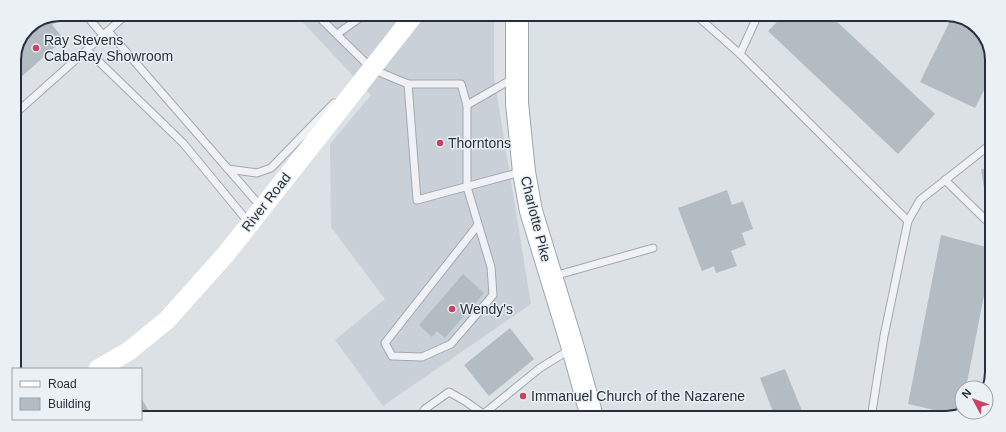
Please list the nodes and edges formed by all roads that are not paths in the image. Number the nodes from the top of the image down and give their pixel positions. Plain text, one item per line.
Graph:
1 (93, 21) edge
2 (119, 21) edge
3 (323, 21) edge
4 (355, 21) edge
5 (409, 21) edge
6 (517, 21) edge
7 (704, 21) edge
8 (755, 21) edge
9 (106, 33) junction
10 (337, 34) junction
11 (87, 50) junction
12 (740, 54) junction
13 (369, 73) junction
14 (516, 77) junction
15 (408, 84) junction
16 (468, 105) junction
17 (21, 108) edge
18 (985, 149) edge
19 (228, 169) junction
20 (524, 172) junction
21 (945, 180) junction
22 (467, 187) junction
23 (262, 208) junction
24 (985, 219) edge
25 (908, 221) junction
26 (250, 224) junction
27 (478, 225) junction
28 (653, 248) dead end
29 (550, 277) junction
30 (573, 348) junction
31 (100, 368) edge
32 (424, 411) edge
33 (477, 411) edge
34 (487, 411) edge
35 (590, 411) edge
36 (872, 411) edge

1 - 9 lane
2 - 9 lane
3 - 10 lane
4 - 10 lane
5 - 13 main road, River Road
6 - 14 main road, Charlotte Pike
7 - 12 lane
8 - 12 lane
9 - 11 lane
9 - 19 lane
10 - 13 lane
11 - 17 lane
11 - 26 lane
12 - 25 lane
13 - 15 lane
13 - 19 lane
13 - 23 main road, River Road
14 - 16 lane
14 - 20 main road, Charlotte Pike
15 - 16 lane
15 - 22 lane
16 - 22 lane
18 - 21 lane
19 - 23 lane
20 - 22 lane
20 - 29 main road, Charlotte Pike
21 - 24 lane
21 - 25 lane
22 - 27 lane
23 - 26 main road, River Road
25 - 36 lane
26 - 31 main road, River Road
27 - 27 lane
28 - 29 lane
29 - 30 main road, Charlotte Pike
30 - 34 lane
30 - 35 main road, Charlotte Pike
32 - 33 lane

